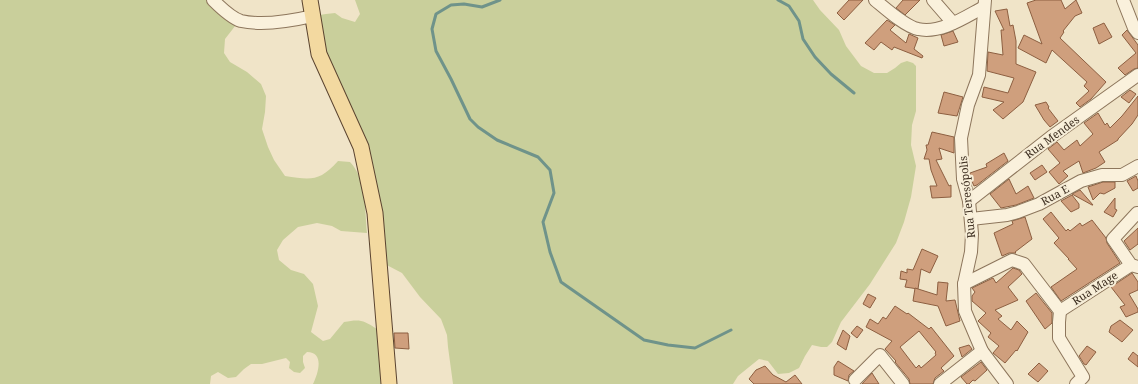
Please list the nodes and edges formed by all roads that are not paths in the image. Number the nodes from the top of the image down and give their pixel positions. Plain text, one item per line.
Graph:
1 (213, 0) edge
2 (310, 0) edge
3 (875, 0) edge
4 (933, 0) edge
5 (1123, 0) edge
6 (985, 4) edge
7 (313, 16) junction
8 (953, 23) junction
9 (1138, 33) edge
10 (1138, 76) edge
11 (1138, 166) edge
12 (969, 201) junction
13 (1137, 212) edge
14 (971, 219) junction
15 (1134, 266) edge
16 (964, 284) junction
17 (1060, 311) junction
18 (982, 351) junction
19 (855, 380) dead end
20 (1079, 380) edge
21 (389, 384) edge
22 (903, 384) edge
23 (940, 384) edge
24 (1007, 384) edge

1 - 7 street
2 - 7 main road
3 - 8 street
4 - 8 street
5 - 9 street
6 - 8 street
6 - 12 street, Rua Teresópolis
7 - 21 main road
10 - 12 street, Rua Mendes
11 - 14 street, Rua E
12 - 14 street, Rua Teresópolis
13 - 15 street
14 - 16 street, Rua Teresópolis
15 - 17 street, Rua Mage
16 - 17 street
16 - 18 street, Rua Teresópolis
17 - 20 street
18 - 23 street
18 - 24 street, Rua Teresópolis
19 - 22 street

